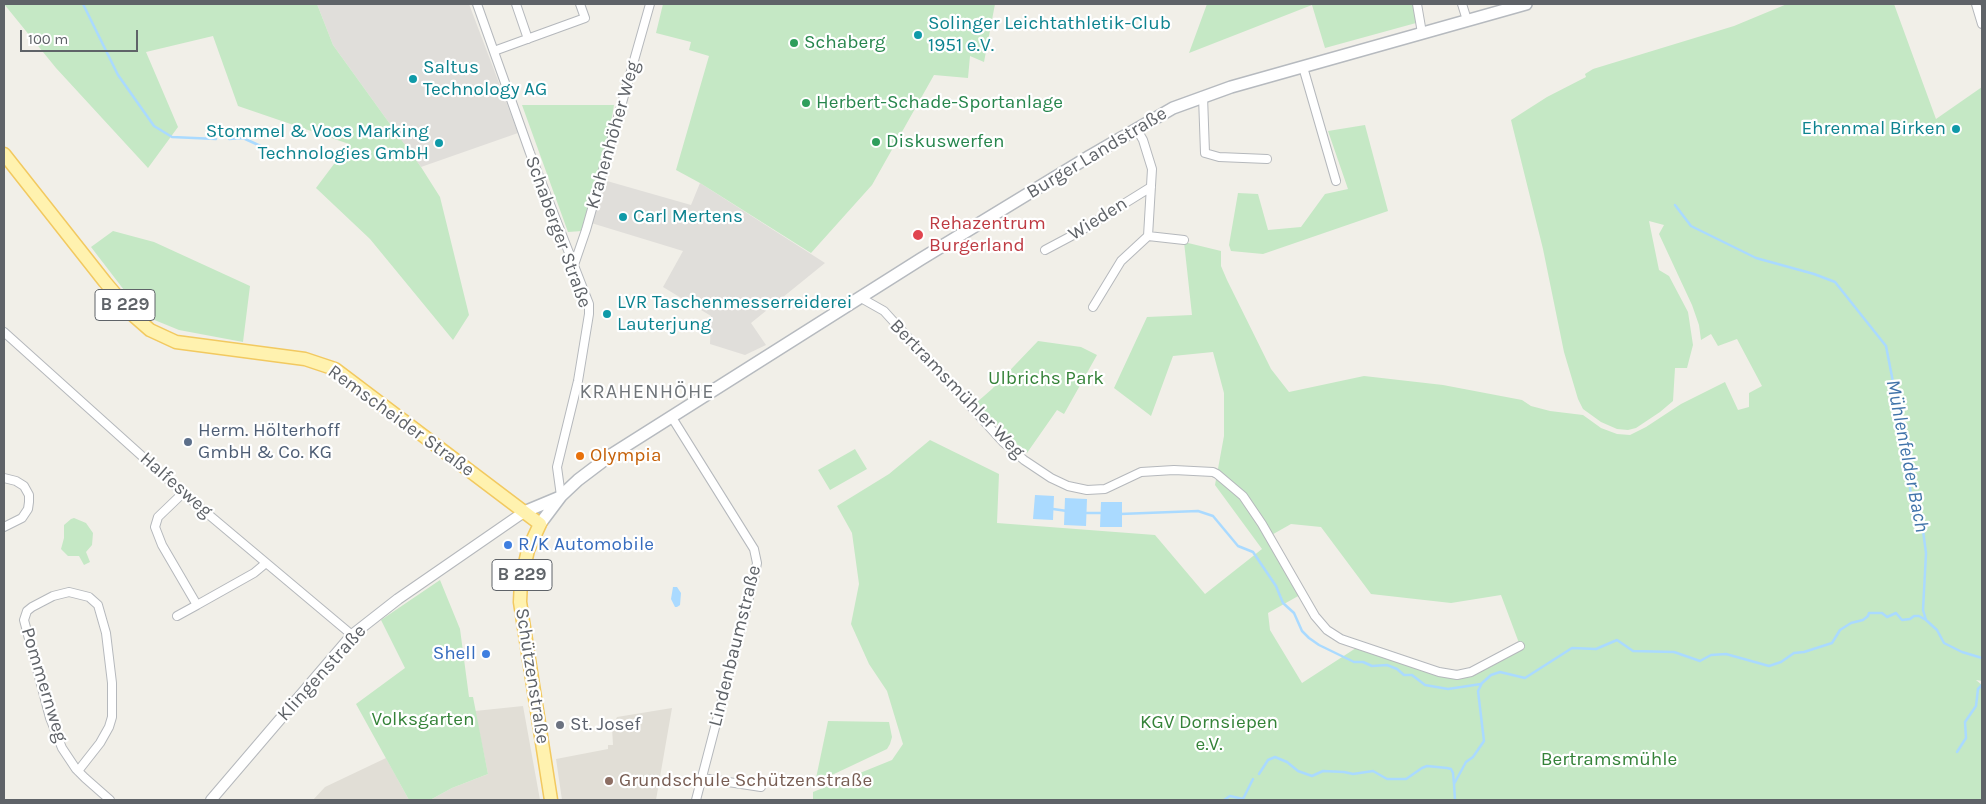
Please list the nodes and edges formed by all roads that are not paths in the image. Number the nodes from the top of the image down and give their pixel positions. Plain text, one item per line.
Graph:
1 (476, 4) edge
2 (516, 4) edge
3 (580, 4) edge
4 (650, 4) edge
5 (1417, 4) edge
6 (1462, 4) edge
7 (1526, 4) edge
8 (1976, 4) edge
9 (1467, 20) junction
10 (1982, 24) edge
11 (1422, 33) junction
12 (528, 39) junction
13 (494, 51) junction
14 (1303, 67) junction
15 (1203, 96) junction
16 (1136, 128) junction
17 (4, 154) edge
18 (1267, 159) dead end
19 (1336, 181) dead end
20 (1151, 187) junction
21 (1148, 236) junction
22 (1184, 240) dead end
23 (1045, 250) dead end
24 (574, 265) junction
25 (861, 298) junction
26 (1093, 308) dead end
27 (4, 332) edge
28 (671, 416) junction
29 (4, 478) edge
30 (183, 493) junction
31 (561, 496) junction
32 (524, 512) junction
33 (540, 524) junction
34 (4, 527) edge
35 (266, 563) junction
36 (197, 604) junction
37 (177, 616) dead end
38 (352, 635) junction
39 (1520, 646) dead end
40 (78, 771) junction
41 (702, 778) junction
42 (762, 788) dead end
43 (110, 800) edge
44 (211, 800) edge
45 (551, 800) edge
46 (696, 800) edge

1 - 13 street, Schaberger Straße
2 - 12 street
3 - 12 street
4 - 24 street, Krahenhöher Weg
5 - 11 street
6 - 9 street
7 - 9 main road, Burger Landstraße
8 - 10 street
9 - 11 main road, Burger Landstraße
11 - 14 main road, Burger Landstraße
12 - 13 street
13 - 24 street, Schaberger Straße
14 - 15 main road, Burger Landstraße
14 - 19 street
15 - 16 main road, Burger Landstraße
15 - 18 street
16 - 20 street, Wieden
16 - 25 main road, Burger Landstraße
17 - 32 main road, Remscheider Straße / B 229
20 - 21 street, Wieden
20 - 23 street, Wieden
21 - 22 street
21 - 26 street
24 - 31 street, Schaberger Straße
25 - 28 main road, Burger Landstraße
25 - 39 street, Bertramsmühler Weg
27 - 30 street, Halfesweg
28 - 31 main road, Burger Landstraße
28 - 41 street, Lindenbaumstraße
29 - 34 street
30 - 35 street, Halfesweg
30 - 36 street
31 - 32 main road, Burger Landstraße
31 - 33 main road, Burger Landstraße
32 - 33 main road, Remscheider Straße / B 229
32 - 38 street, Klingenstraße
33 - 45 main road, Schützenstraße / B 229
35 - 36 street
35 - 38 street, Halfesweg
36 - 37 street
38 - 44 street, Klingenstraße
40 - 40 street, Pommernweg
40 - 43 street, Pommernweg
41 - 42 street
41 - 46 street, Lindenbaumstraße

